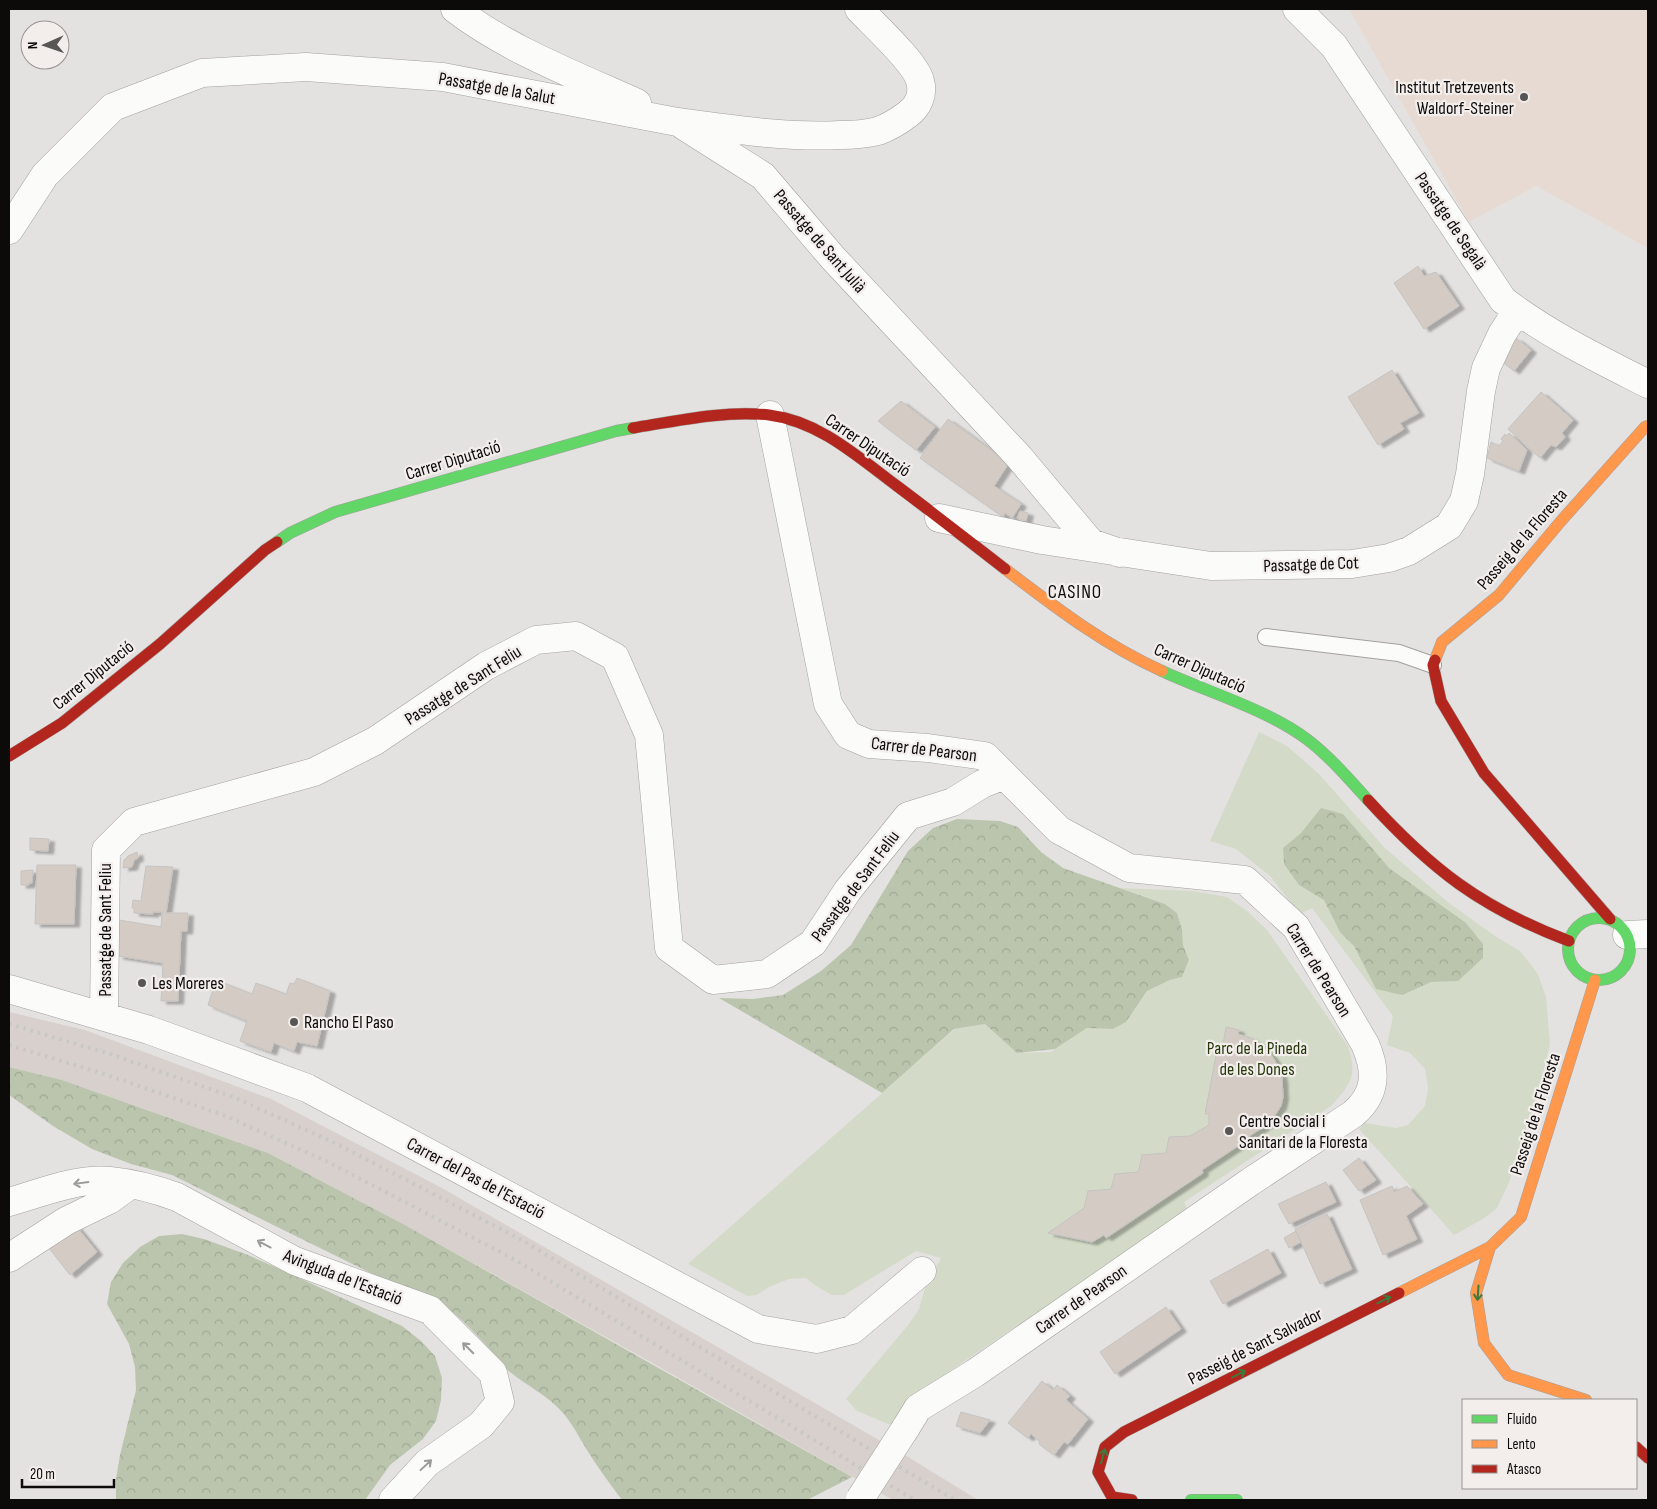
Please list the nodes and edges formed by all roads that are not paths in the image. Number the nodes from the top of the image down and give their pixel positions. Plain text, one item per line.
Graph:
1 (455, 9) edge
2 (859, 9) edge
3 (1297, 9) edge
4 (677, 122) junction
5 (9, 230) edge
6 (1517, 311) junction
7 (1648, 384) edge
8 (770, 415) junction
9 (1648, 426) edge
10 (939, 518) junction
11 (1120, 553) junction
12 (1266, 637) dead end
13 (1434, 665) junction
14 (9, 756) edge
15 (1002, 776) junction
16 (1628, 929) edge
17 (1569, 941) junction
18 (1595, 980) junction
19 (9, 989) edge
20 (104, 1016) junction
21 (130, 1185) junction
22 (9, 1202) edge
23 (1490, 1247) junction
24 (9, 1258) edge
25 (922, 1271) dead end
26 (1583, 1399) edge
27 (1637, 1448) edge
28 (1648, 1458) edge
29 (860, 1499) edge
30 (393, 1500) edge
31 (1132, 1500) edge
32 (1191, 1500) edge
33 (1237, 1500) edge

1 - 4 street, Passatge de Sant Julià
2 - 4 street, Passatge de la Salut
3 - 6 street, Passatge de Segalà
4 - 5 street, Passatge de la Salut
4 - 11 street, Passatge de Sant Julià
6 - 7 street, Passatge de Segalà
6 - 11 street, Passatge de Cot
8 - 10 street, Carrer Diputació
8 - 14 street, Carrer Diputació
8 - 15 street, Carrer de Pearson
9 - 13 street, Passeig de la Floresta
10 - 11 street, Passatge de Cot
10 - 17 street, Carrer Diputació
12 - 13 lane
13 - 16 street
15 - 20 street, Passatge de Sant Feliu
15 - 29 street, Carrer de Pearson, bridge
16 - 17 street
16 - 18 street
17 - 18 street
18 - 23 street, Passeig de la Floresta
19 - 20 street, Carrer del Pas de l'Estació
20 - 25 street, Carrer del Pas de l'Estació
21 -> 22 street, Avinguda de l'Estació
21 - 24 street
30 -> 21 street, Avinguda de l'Estació
23 -> 26 street
31 -> 23 street, Passeig de Sant Salvador
27 - 28 street
32 - 33 street

